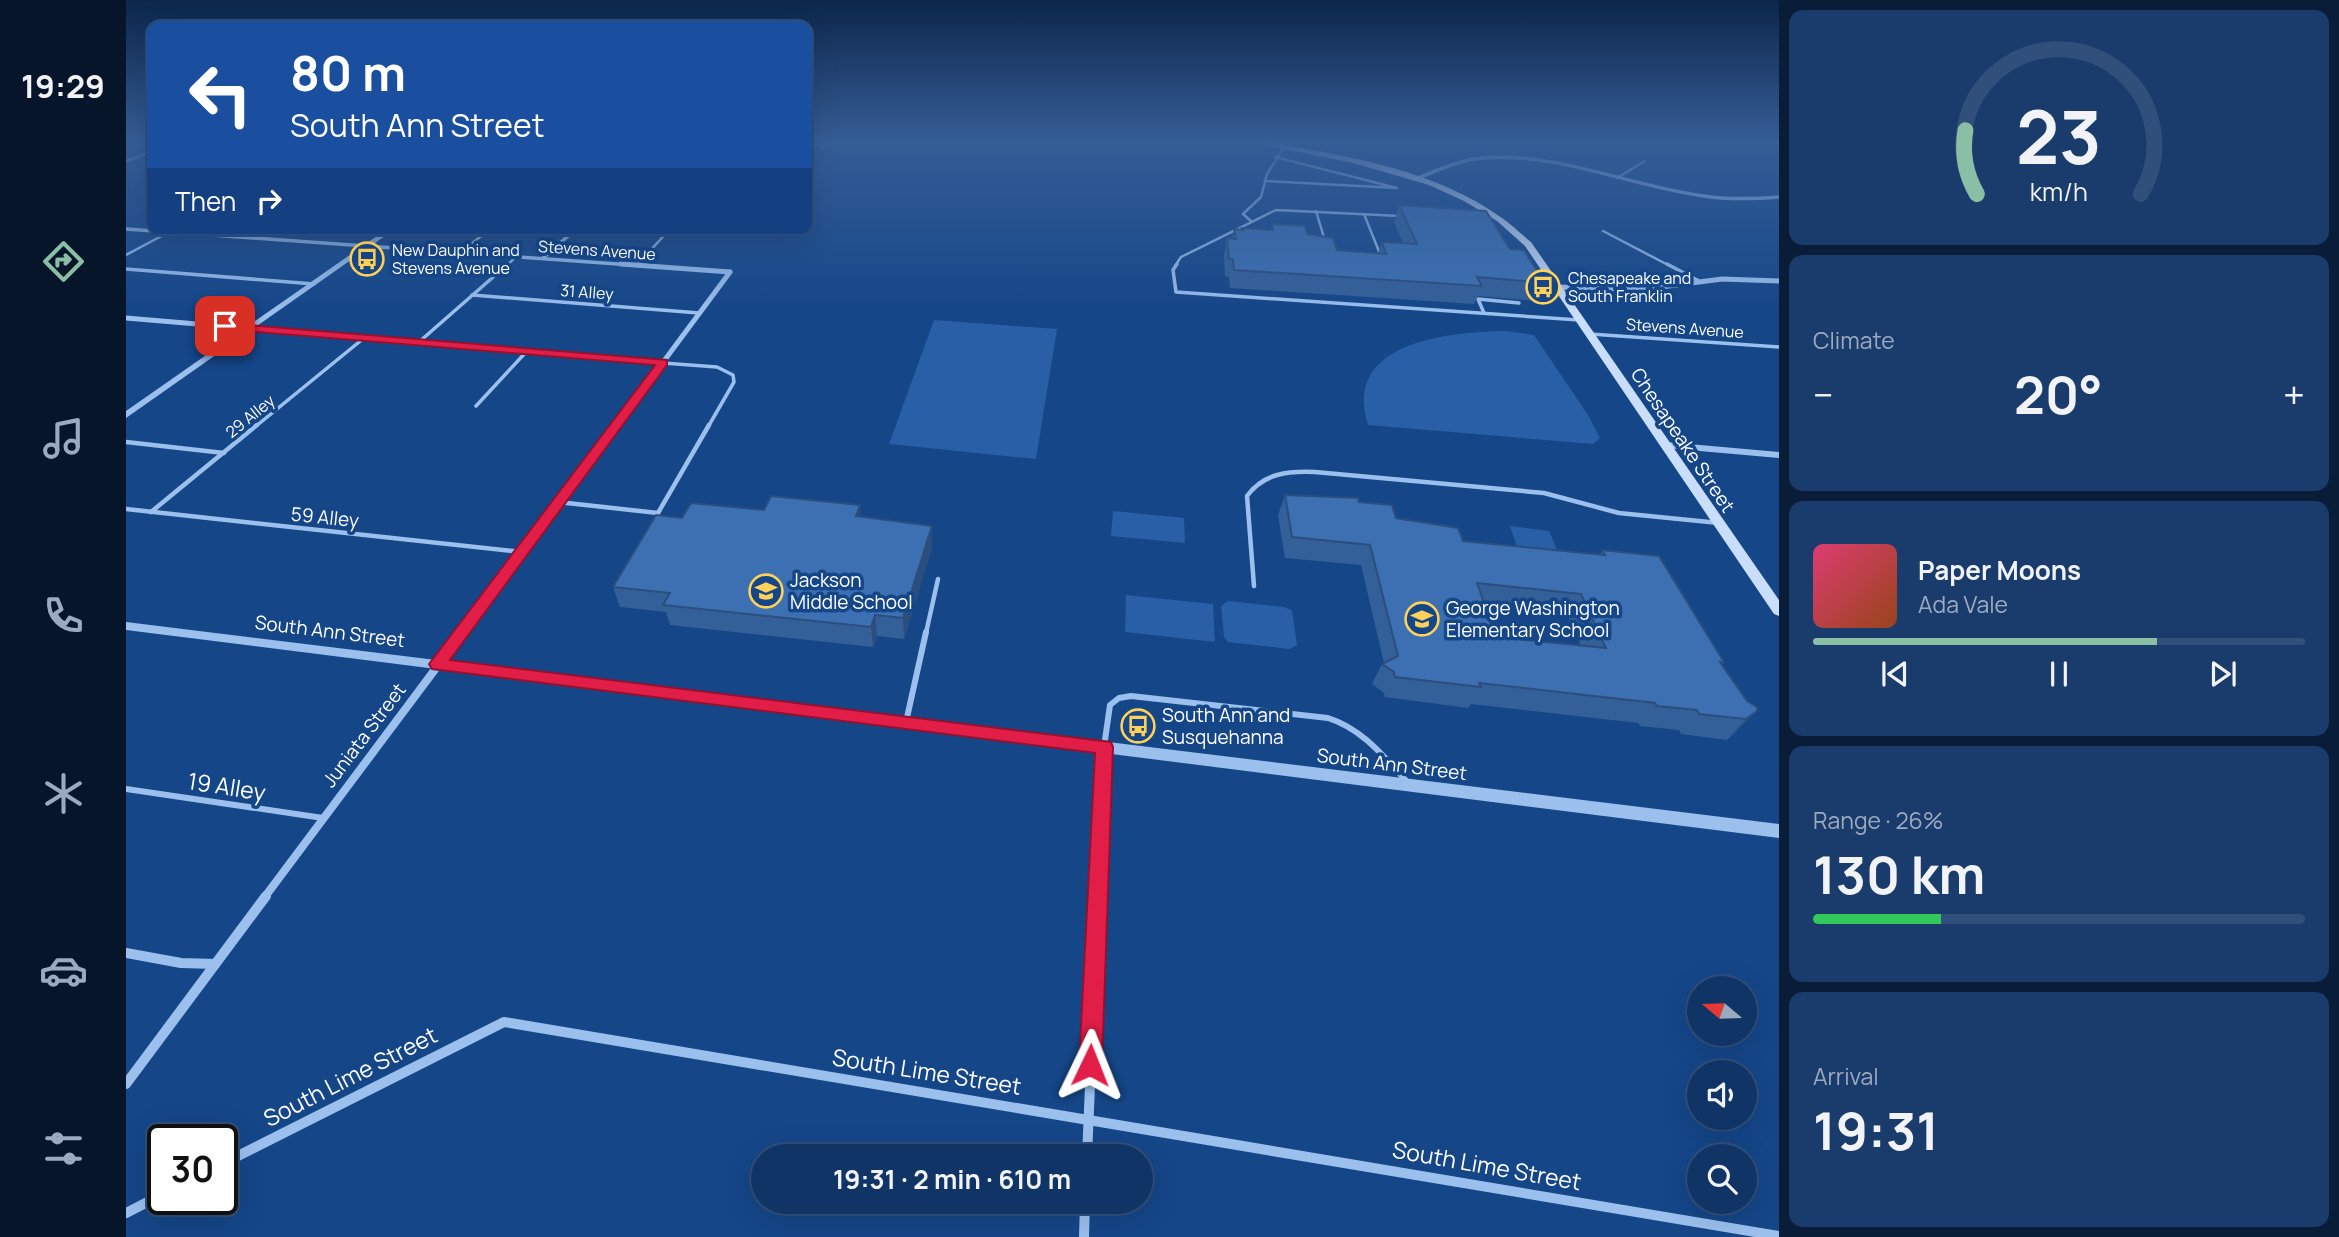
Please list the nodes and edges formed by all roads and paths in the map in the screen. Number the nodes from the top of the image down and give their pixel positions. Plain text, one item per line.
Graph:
1 (1260, 198) edge
2 (1460, 198) edge
3 (1315, 211) junction
4 (1364, 214) junction
5 (1491, 215) junction
6 (1406, 216) edge
7 (1481, 216) edge
8 (1251, 221) junction
9 (126, 229) edge
10 (147, 230) edge
11 (1603, 230) dead end
12 (163, 235) edge
13 (212, 235) edge
14 (384, 235) edge
15 (483, 235) edge
16 (569, 235) edge
17 (664, 235) edge
18 (368, 246) junction
19 (1328, 251) edge
20 (461, 253) junction
21 (1367, 253) edge
22 (126, 255) edge
23 (517, 256) junction
24 (543, 258) junction
25 (637, 265) junction
26 (126, 269) edge
27 (730, 271) joint
28 (1779, 281) edge
29 (1701, 282) junction
30 (314, 284) junction
31 (1559, 287) junction
32 (472, 295) junction
33 (1519, 303) edge
34 (699, 313) junction
35 (1484, 313) junction
36 (126, 318) edge
37 (1582, 320) junction
38 (250, 328) junction
39 (1590, 334) junction
40 (363, 338) junction
41 (419, 342) junction
42 (1779, 347) edge
43 (527, 351) junction
44 (663, 363) junction
45 (476, 406) dead end
46 (126, 415) edge
47 (126, 442) edge
48 (1666, 445) junction
49 (224, 453) junction
50 (1779, 455) edge
51 (558, 502) junction
52 (126, 509) edge
53 (151, 512) junction
54 (1719, 523) junction
55 (521, 552) junction
56 (938, 579) dead end
57 (1254, 586) dead end
58 (1778, 608) edge
59 (126, 626) edge
60 (438, 664) junction
61 (906, 722) junction
62 (1104, 747) junction
63 (1411, 786) junction
64 (126, 789) edge
65 (323, 818) junction
66 (1779, 831) edge
67 (126, 953) edge
68 (215, 964) junction
69 (126, 1084) edge
70 (1088, 1118) junction
71 (1087, 1144) edge
72 (238, 1156) edge
73 (147, 1202) edge
74 (126, 1213) edge
75 (1085, 1214) edge
76 (1779, 1236) edge
77 (1084, 1237) edge

1 - 8 lane
2 - 5 main road, Chesapeake Street
3 - 4 lane
3 - 8 lane
3 - 19 lane
4 - 6 lane
4 - 21 lane
5 - 7 lane
5 - 31 main road, Chesapeake Street
8 - 35 lane
9 - 10 street, Stevens Avenue
11 - 29 lane
12 - 22 lane
13 - 18 street, Stevens Avenue
14 - 18 street
15 - 20 lane
16 - 24 street
17 - 25 lane
18 - 20 street, Stevens Avenue
18 - 30 street
20 - 23 street, Stevens Avenue
23 - 24 street, Stevens Avenue
23 - 32 lane
24 - 25 street, Stevens Avenue
25 - 27 street, Stevens Avenue
26 - 30 lane
27 - 34 street, Juniata Street
28 - 29 street
29 - 31 street
30 - 38 street
31 - 37 main road, Chesapeake Street
32 - 34 lane, 31 Alley
32 - 41 lane
33 - 35 lane
34 - 44 street, Juniata Street
35 - 37 lane
36 - 38 street
37 - 39 main road, Chesapeake Street
38 - 40 street
38 - 46 street
39 - 42 lane, Stevens Avenue
39 - 48 main road, Chesapeake Street
40 - 41 street
40 - 49 lane, 29 Alley
41 - 43 street
43 - 44 street
43 - 45 lane
44 - 51 street, Juniata Street
44 - 51 lane
47 - 49 lane
48 - 50 street
48 - 54 main road, Chesapeake Street
49 - 53 lane, 29 Alley
51 - 55 street, Juniata Street
52 - 53 lane, 59 Alley
53 - 55 lane, 59 Alley
54 - 57 lane
54 - 58 main road, Chesapeake Street
55 - 60 street, Juniata Street
56 - 61 lane
59 - 60 street, South Ann Street
60 - 61 street, South Ann Street
60 - 65 street, Juniata Street
61 - 62 street, South Ann Street
62 - 63 street, South Ann Street
62 - 63 lane
62 - 70 street
63 - 66 street, South Ann Street
64 - 65 lane, 19 Alley
65 - 68 street, Juniata Street
67 - 68 street
68 - 69 street, Juniata Street
70 - 71 street
70 - 72 street, South Lime Street
70 - 76 street, South Lime Street
73 - 74 street
75 - 77 street

